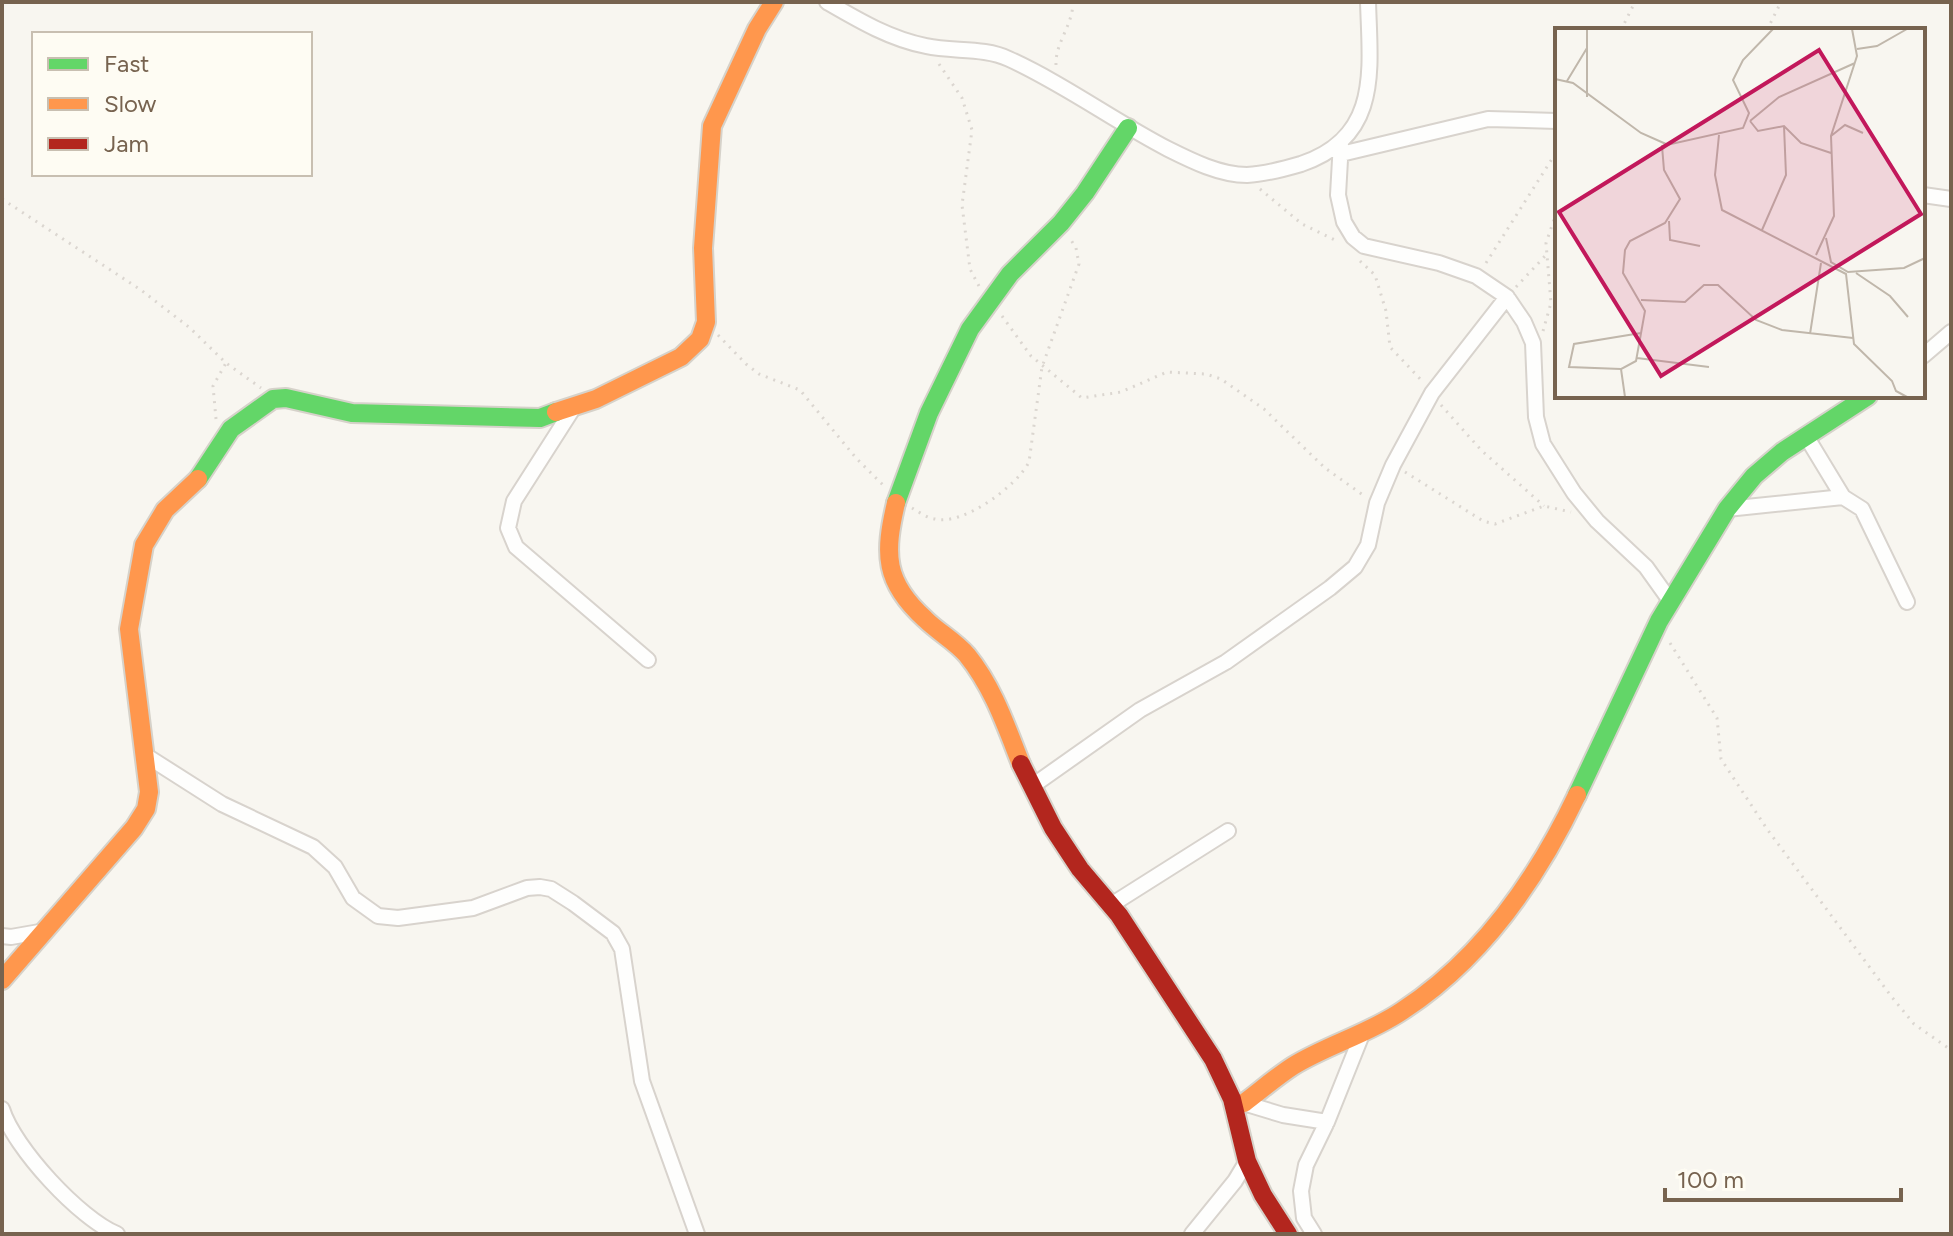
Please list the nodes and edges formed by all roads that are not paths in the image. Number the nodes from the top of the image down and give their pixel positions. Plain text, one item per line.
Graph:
1 (774, 2) edge
2 (827, 2) edge
3 (1368, 2) edge
4 (1555, 121) edge
5 (1128, 128) junction
6 (1341, 148) junction
7 (1925, 195) edge
8 (1951, 199) edge
9 (1507, 297) junction
10 (1951, 332) edge
11 (1925, 354) edge
12 (1865, 398) edge
13 (574, 407) junction
14 (1806, 436) junction
15 (1843, 497) junction
16 (1727, 509) junction
17 (1671, 602) junction
18 (1907, 602) dead end
19 (648, 660) dead end
20 (145, 755) junction
21 (1031, 787) junction
22 (1228, 831) dead end
23 (1111, 905) junction
24 (45, 931) junction
25 (2, 936) edge
26 (2, 980) edge
27 (1363, 1032) junction
28 (1238, 1101) junction
29 (2, 1109) edge
30 (1327, 1122) junction
31 (1247, 1161) junction
32 (117, 1234) edge
33 (697, 1234) edge
34 (1192, 1234) edge
35 (1288, 1234) edge
36 (1314, 1234) edge

1 - 13 street
2 - 5 street
3 - 6 street
4 - 6 street
5 - 6 street
5 - 21 street
6 - 9 street
7 - 8 street
9 - 17 street
9 - 21 street
10 - 11 street
12 - 14 street
13 - 19 street
13 - 20 street
14 - 15 street
14 - 16 street
15 - 16 street
15 - 18 street
16 - 17 street
17 - 27 street
20 - 24 street
20 - 33 street
21 - 23 street
22 - 23 street
23 - 28 street
24 - 25 street
24 - 26 street
27 - 28 street
27 - 30 street
28 - 30 street
28 - 31 street
29 - 32 street
30 - 36 street
31 - 34 street
31 - 35 street

